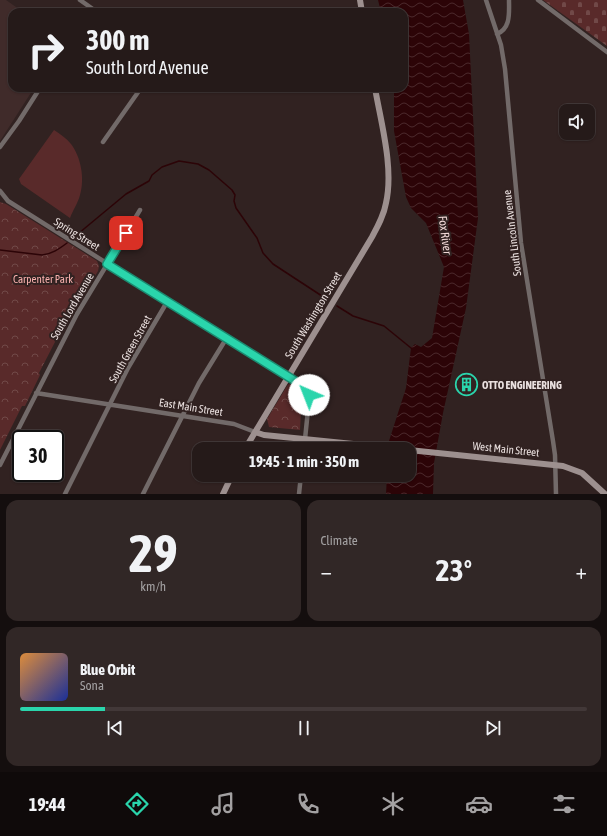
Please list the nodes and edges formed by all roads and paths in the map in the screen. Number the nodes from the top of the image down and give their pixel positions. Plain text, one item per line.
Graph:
1 (80, 0) edge
2 (486, 0) edge
3 (509, 0) edge
4 (538, 0) edge
5 (90, 8) edge
6 (497, 34) junction
7 (607, 52) edge
8 (37, 92) edge
9 (138, 92) edge
10 (376, 92) edge
11 (103, 142) dead end
12 (0, 147) edge
13 (0, 191) edge
14 (0, 198) edge
15 (8, 201) junction
16 (140, 210) dead end
17 (107, 264) junction
18 (167, 302) junction
19 (226, 339) junction
20 (288, 377) junction
21 (36, 393) junction
22 (110, 405) junction
23 (182, 416) junction
24 (255, 432) junction
25 (305, 439) junction
26 (249, 442) edge
27 (305, 442) edge
28 (333, 442) edge
29 (416, 451) edge
30 (0, 464) edge
31 (555, 465) junction
32 (229, 482) edge
33 (300, 482) edge
34 (594, 485) junction
35 (65, 494) edge
36 (143, 494) edge
37 (223, 494) edge
38 (299, 494) edge
39 (556, 494) edge
40 (598, 494) edge
41 (605, 494) edge

1 - 5 street
2 - 6 street, South Lincoln Avenue
3 - 6 street
4 - 7 street
6 - 31 street, South Lincoln Avenue
8 - 12 street
9 - 11 street
10 - 20 street, South Washington Street
13 - 15 street, Spring Street
14 - 15 street
15 - 17 street, Spring Street
16 - 17 street, South Lord Avenue
17 - 18 street, Spring Street
17 - 21 street, South Lord Avenue
18 - 19 street, Spring Street
18 - 22 street, South Green Street
19 - 20 street, Spring Street
19 - 23 street
20 - 24 street, South Washington Street
20 - 25 street, Spring Street
21 - 22 street, East Main Street
21 - 30 street, South Lord Avenue
22 - 23 street, East Main Street
22 - 35 street, South Green Street
23 - 24 street, East Main Street
23 - 36 street
24 - 25 street, East Main Street
24 - 26 street, South Washington Street
25 - 27 street
25 - 28 street, East Main Street
29 - 31 street, West Main Street
31 - 34 street, West Main Street
31 - 39 street, South Lincoln Avenue
32 - 37 street
33 - 38 street
34 - 40 street, West Main Street
34 - 41 street, West Main Street

